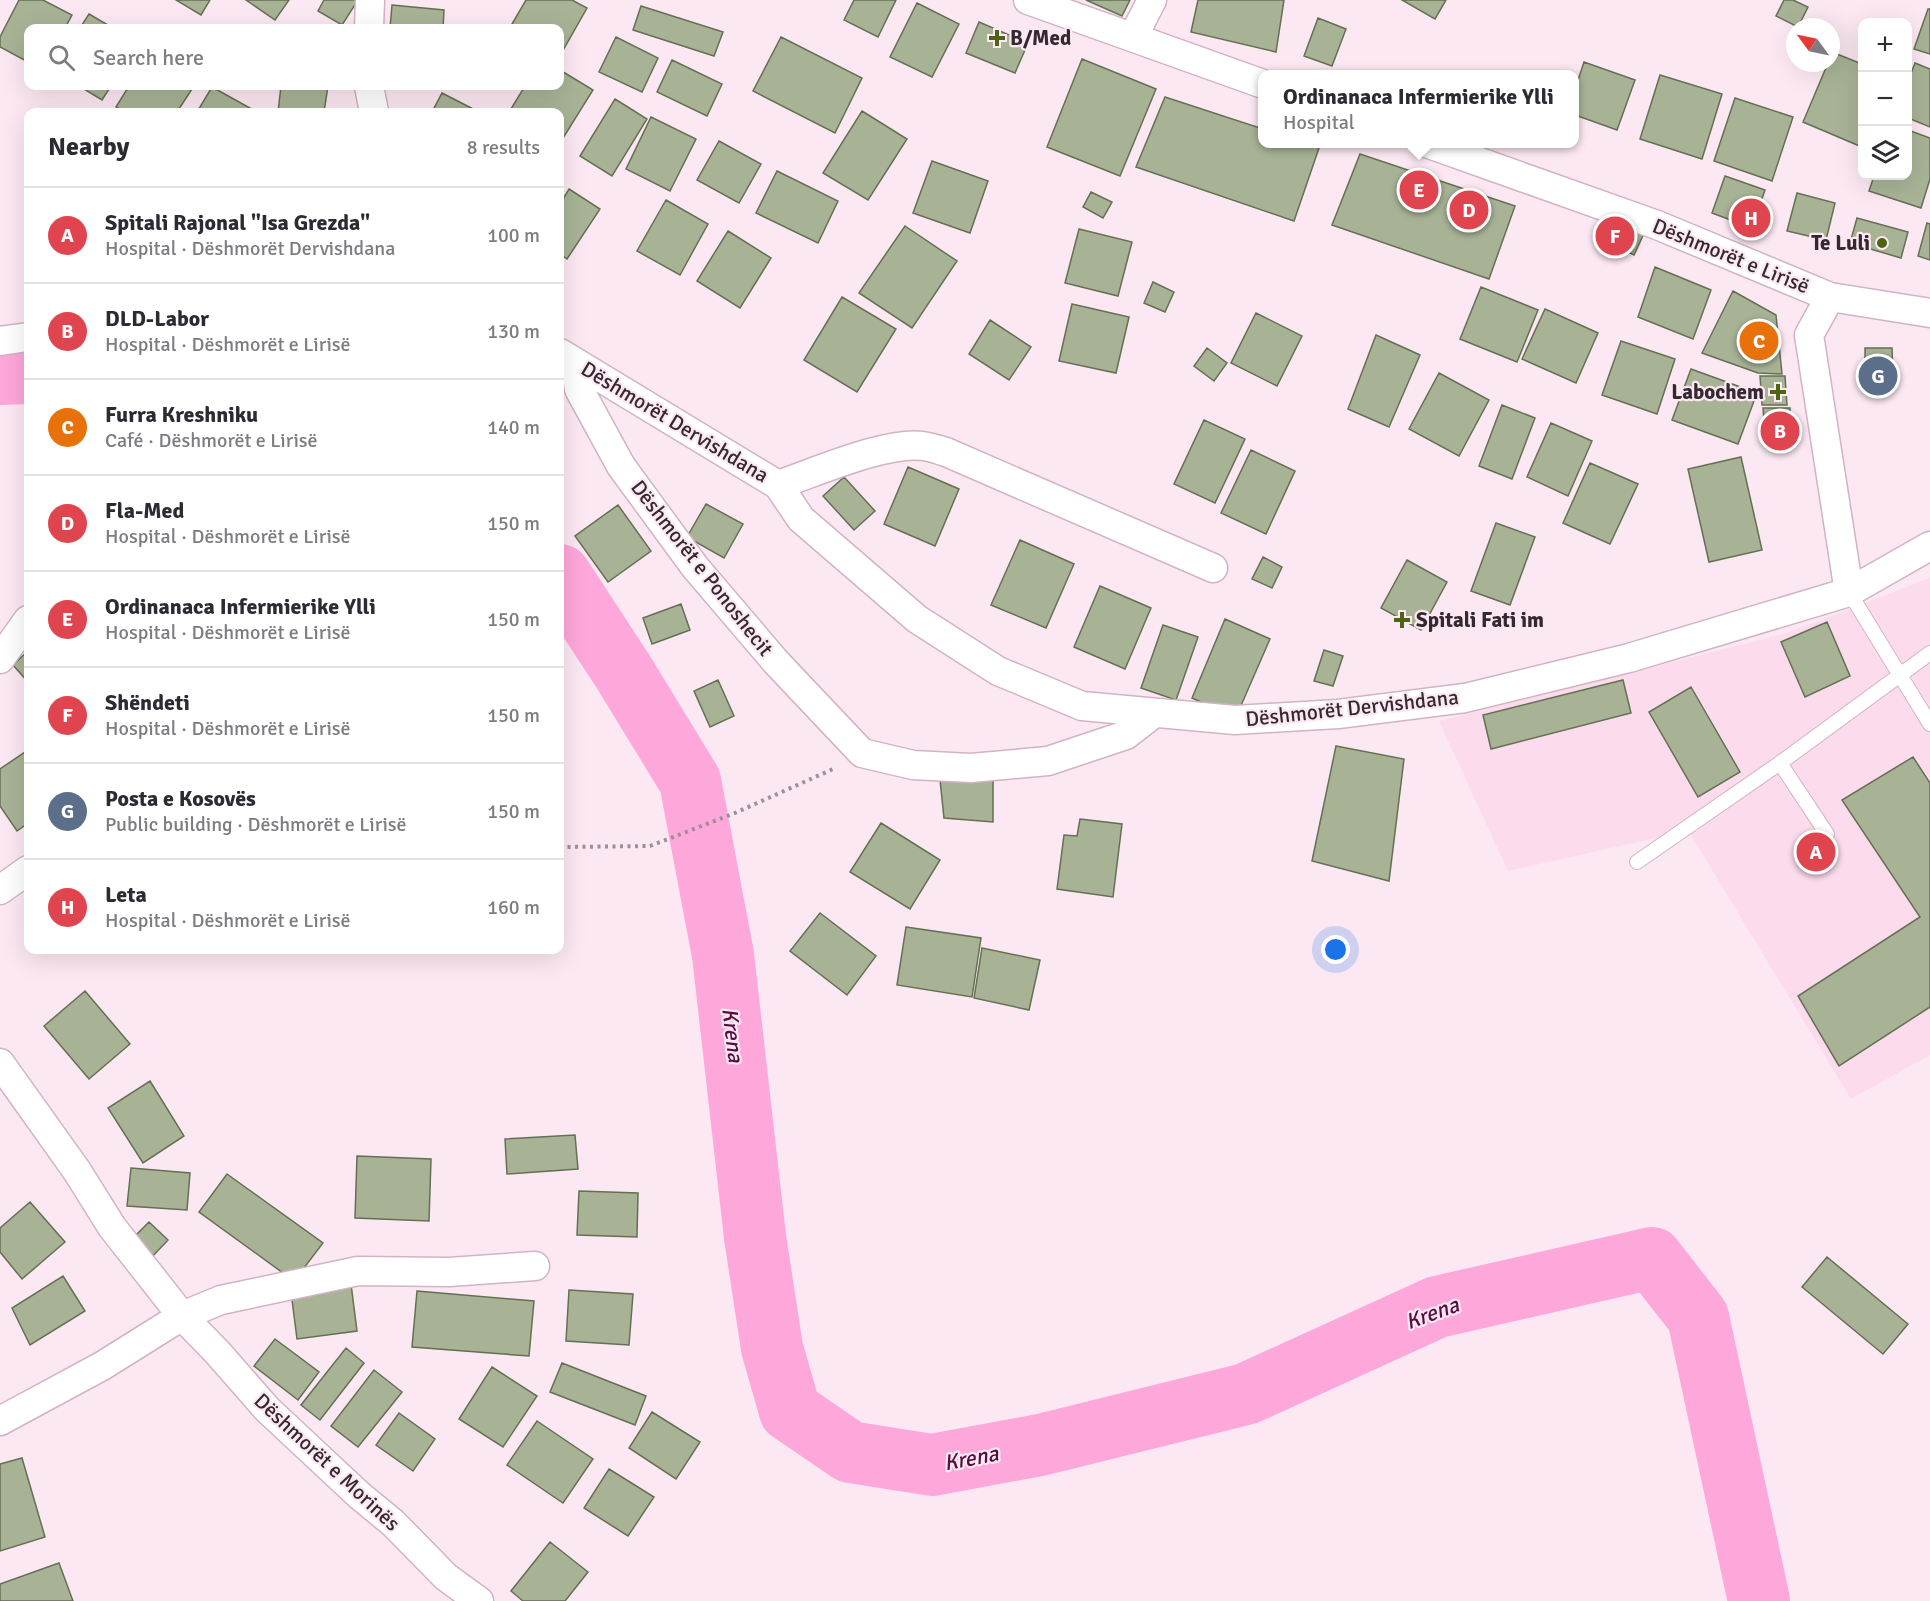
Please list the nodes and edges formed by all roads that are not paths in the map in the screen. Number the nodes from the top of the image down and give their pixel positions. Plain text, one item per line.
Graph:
1 (370, 0) edge
2 (1028, 0) edge
3 (1152, 0) edge
4 (369, 24) edge
5 (1133, 37) junction
6 (1258, 82) edge
7 (370, 90) edge
8 (373, 108) edge
9 (1440, 148) edge
10 (1830, 297) junction
11 (1930, 314) edge
12 (24, 338) edge
13 (0, 341) edge
14 (568, 357) edge
15 (778, 485) junction
16 (1930, 546) edge
17 (1213, 568) dead end
18 (1849, 592) junction
19 (24, 626) edge
20 (1930, 653) edge
21 (0, 659) edge
22 (1899, 674) junction
23 (1153, 714) junction
24 (1930, 723) edge
25 (1780, 763) junction
26 (1827, 834) dead end
27 (1637, 862) dead end
28 (24, 873) edge
29 (0, 890) edge
30 (0, 1063) edge
31 (535, 1266) dead end
32 (182, 1316) junction
33 (0, 1421) edge
34 (479, 1601) edge

1 - 4 street
2 - 5 street
3 - 5 street
5 - 6 street
7 - 8 street
9 - 10 street, Dëshmorët e Lirisë
10 - 11 street, Dëshmorët e Lirisë
10 - 18 street, Dëshmorët e Lirisë
12 - 13 street
14 - 15 street, Dëshmorët Dervishdana
14 - 23 street, Dëshmorët e Ponoshecit
15 - 17 street
15 - 23 street, Dëshmorët Dervishdana
16 - 18 street, Dëshmorët Dervishdana
18 - 22 lane
18 - 23 street, Dëshmorët Dervishdana
19 - 21 street
20 - 22 lane
22 - 24 lane
22 - 25 lane
25 - 26 lane
25 - 27 lane
28 - 29 street
30 - 32 street, Dëshmorët e Morinës
31 - 32 street
32 - 33 street
32 - 34 street, Dëshmorët e Morinës

